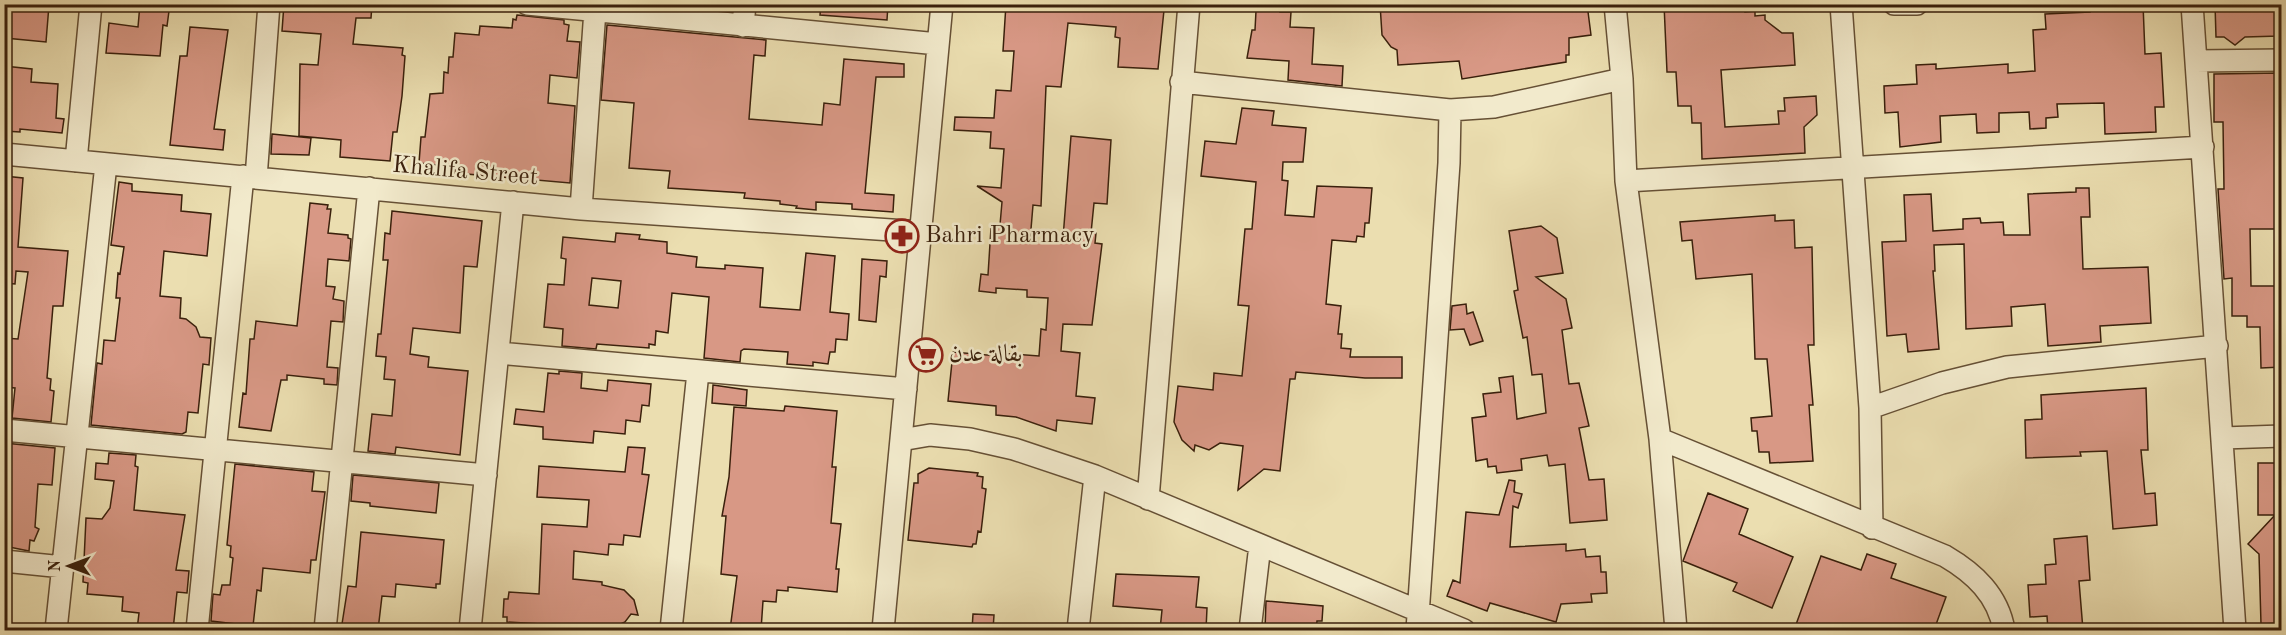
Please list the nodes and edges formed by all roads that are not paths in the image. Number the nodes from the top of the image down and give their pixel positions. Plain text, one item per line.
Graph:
1 (91, 4) edge
2 (269, 4) edge
3 (527, 4) edge
4 (745, 4) edge
5 (942, 4) edge
6 (1189, 4) edge
7 (1615, 4) edge
8 (1841, 4) edge
9 (1894, 4) edge
10 (1917, 4) edge
11 (2192, 4) edge
12 (595, 10) junction
13 (743, 26) junction
14 (938, 44) junction
15 (2282, 60) edge
16 (2196, 61) junction
17 (1623, 79) junction
18 (1181, 82) junction
19 (1450, 110) junction
20 (2203, 147) junction
21 (4, 154) edge
22 (76, 161) junction
23 (106, 164) junction
24 (1854, 166) junction
25 (250, 177) junction
26 (1626, 182) junction
27 (369, 189) junction
28 (513, 202) junction
29 (581, 209) junction
30 (921, 232) junction
31 (2217, 346) junction
32 (498, 353) junction
33 (698, 372) junction
34 (906, 389) junction
35 (1870, 408) junction
36 (4, 430) edge
37 (2282, 436) edge
38 (76, 438) junction
39 (2223, 438) junction
40 (1660, 439) junction
41 (901, 440) junction
42 (215, 450) junction
43 (342, 462) junction
44 (486, 475) junction
45 (1095, 476) junction
46 (1148, 499) junction
47 (1872, 528) junction
48 (1260, 545) junction
49 (4, 561) edge
50 (63, 567) junction
51 (1418, 621) edge
52 (56, 630) edge
53 (197, 630) edge
54 (325, 630) edge
55 (470, 630) edge
56 (671, 630) edge
57 (883, 630) edge
58 (1078, 630) edge
59 (1250, 630) edge
60 (1464, 630) edge
61 (1676, 630) edge
62 (2004, 630) edge
63 (2235, 630) edge

1 - 22 street
2 - 25 street
3 - 12 street
4 - 13 street
5 - 14 street
6 - 18 street
7 - 17 street
8 - 24 street
9 - 10 street
11 - 16 street
12 - 13 street
12 - 29 street
13 - 14 street
14 - 30 street
15 - 16 street
16 - 20 street
17 - 19 street
17 - 26 street
18 - 19 street
18 - 46 street
19 - 51 street
20 - 24 street
20 - 31 street
21 - 22 street, Khalifa Street
22 - 23 street, Khalifa Street
23 - 25 street, Khalifa Street
23 - 38 street
24 - 26 street
24 - 35 street
25 - 27 street, Khalifa Street
25 - 42 street
26 - 40 street
27 - 28 street, Khalifa Street
27 - 43 street
28 - 29 street, Khalifa Street
28 - 32 street
29 - 30 street, Khalifa Street
30 - 34 street
31 - 35 street
31 - 39 street
32 - 33 street
32 - 44 street
33 - 34 street
33 - 56 street
34 - 41 street
35 - 47 street
36 - 38 street
37 - 39 street
38 - 42 street
38 - 50 street
39 - 63 street
40 - 47 street
40 - 61 street
41 - 45 street
41 - 57 street
42 - 43 street
42 - 53 street
43 - 44 street
43 - 54 street
44 - 55 street
45 - 46 street
45 - 58 street
46 - 48 street
47 - 62 street
48 - 51 street
48 - 59 street
49 - 50 street
50 - 52 street
51 - 60 street

